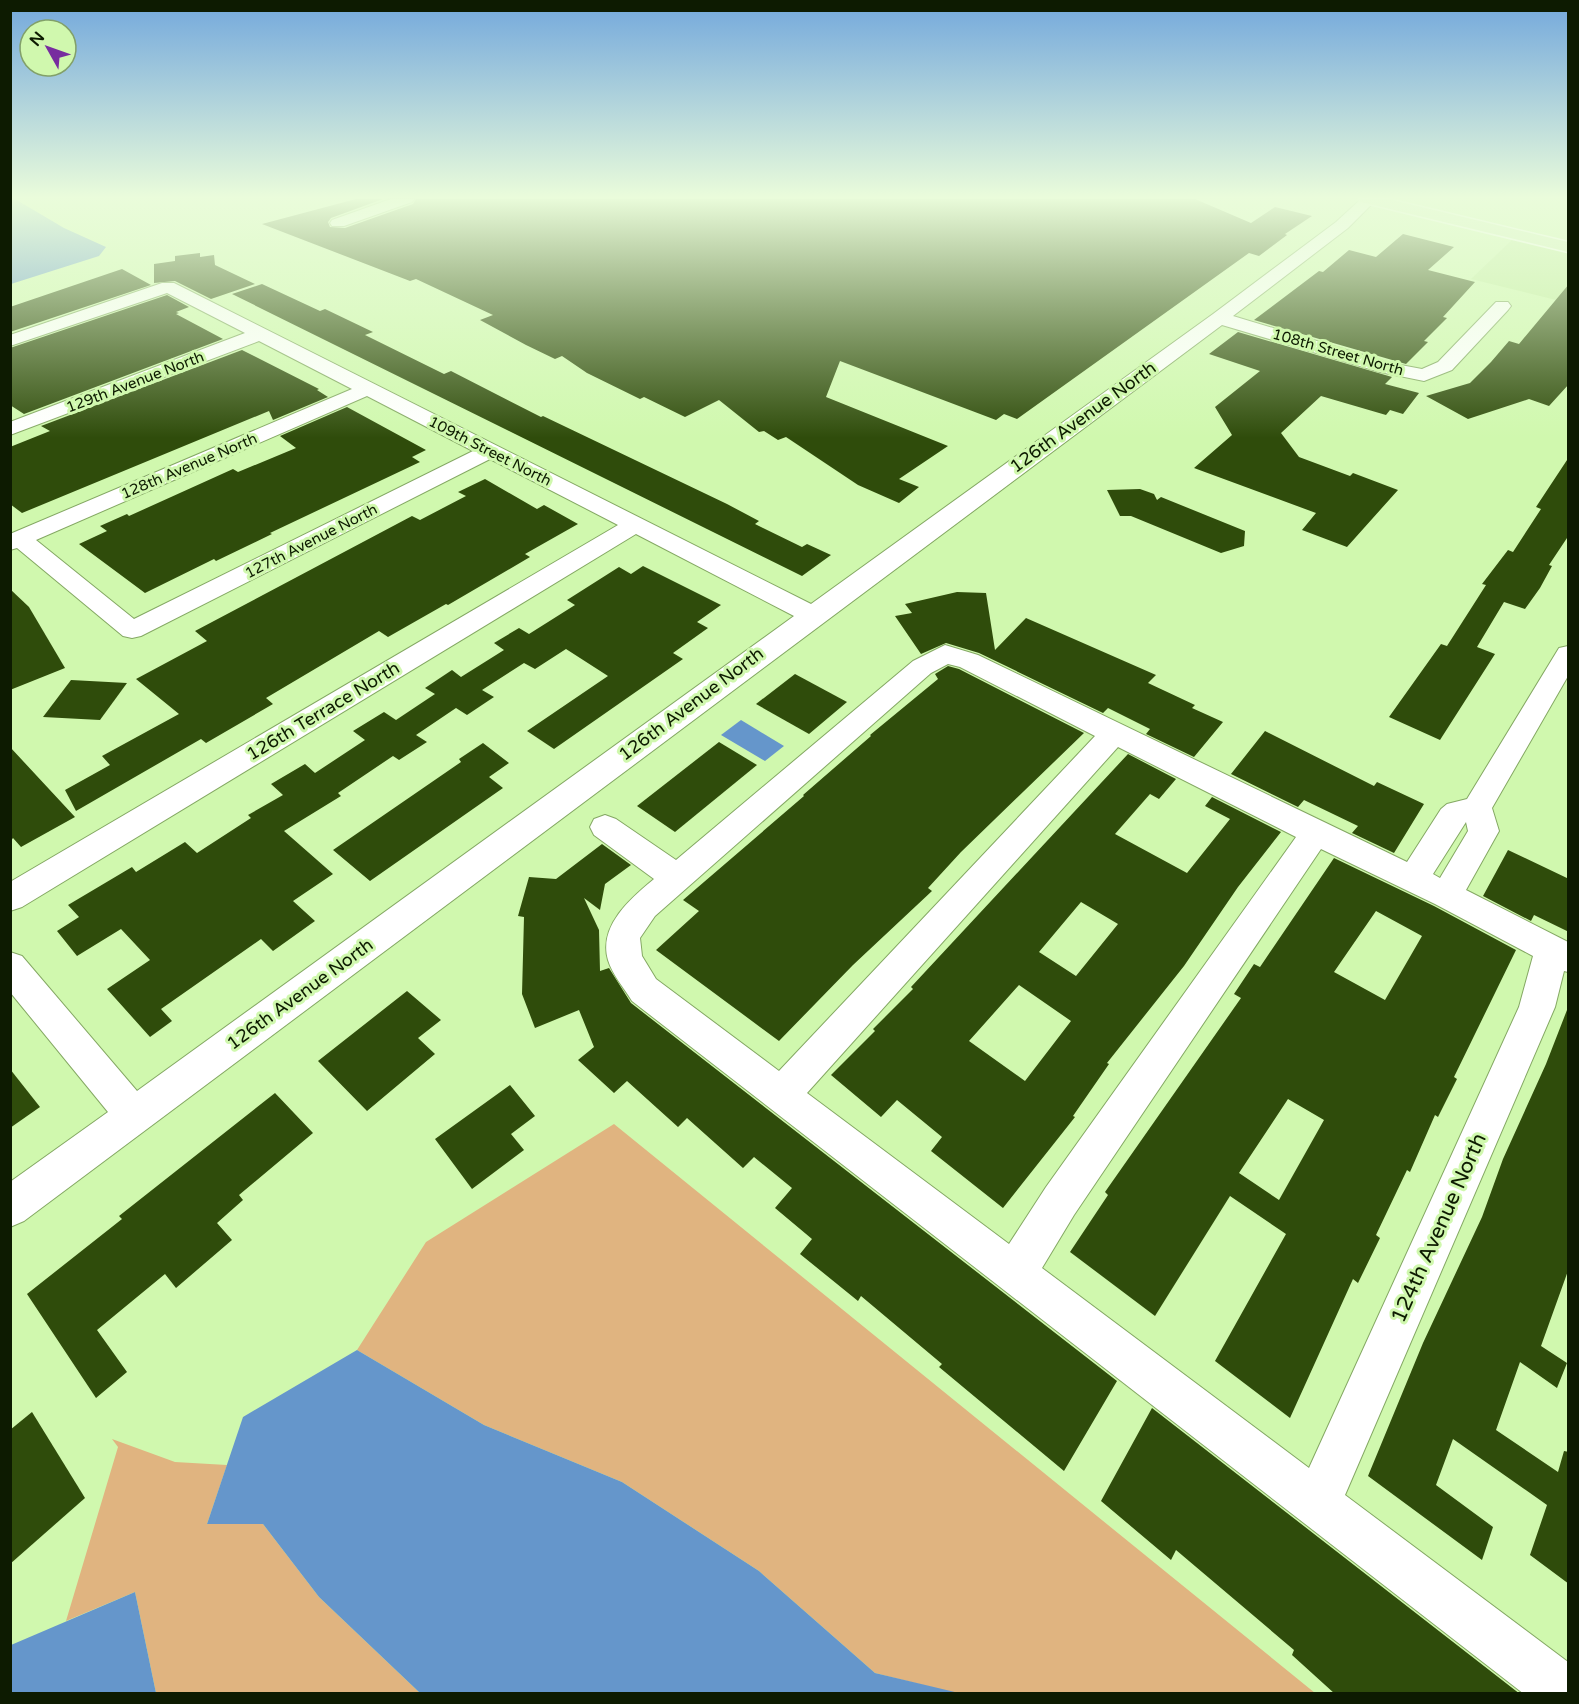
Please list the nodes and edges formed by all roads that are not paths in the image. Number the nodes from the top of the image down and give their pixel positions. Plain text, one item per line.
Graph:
1 (1271, 279) edge
2 (1502, 306) dead end
3 (1219, 318) junction
4 (260, 334) junction
5 (10, 341) edge
6 (368, 388) junction
7 (10, 429) edge
8 (490, 451) junction
9 (635, 525) junction
10 (15, 541) edge
11 (812, 615) junction
12 (1569, 654) edge
13 (1114, 733) junction
14 (1477, 808) junction
15 (605, 827) dead end
16 (1315, 832) junction
17 (677, 878) junction
18 (1413, 879) junction
19 (1447, 895) junction
20 (10, 898) edge
21 (1560, 953) edge
22 (10, 966) edge
23 (781, 1095) junction
24 (135, 1116) junction
25 (10, 1207) edge
26 (1015, 1273) junction
27 (1317, 1504) junction
28 (1567, 1694) edge

1 - 3 street, 126th Avenue North
2 - 3 street, 108th Street North
3 - 11 street, 126th Avenue North
4 - 5 street, 109th Street North
4 - 6 street, 109th Street North
4 - 7 street, 129th Avenue North
6 - 8 street, 109th Street North
6 - 10 street, 128th Avenue North
8 - 9 street, 109th Street North
8 - 10 street, 127th Avenue North
9 - 11 street, 109th Street North
9 - 20 street, 126th Terrace North
11 - 24 street, 126th Avenue North
12 - 14 street
13 - 16 street
13 - 17 street
13 - 23 street
14 - 18 street
14 - 19 street
15 - 17 street
16 - 18 street
16 - 26 street
17 - 23 street
18 - 19 street
19 - 21 street
21 - 27 street, 124th Avenue North
22 - 24 street
23 - 26 street
24 - 25 street, 126th Avenue North
26 - 27 street
27 - 28 street

